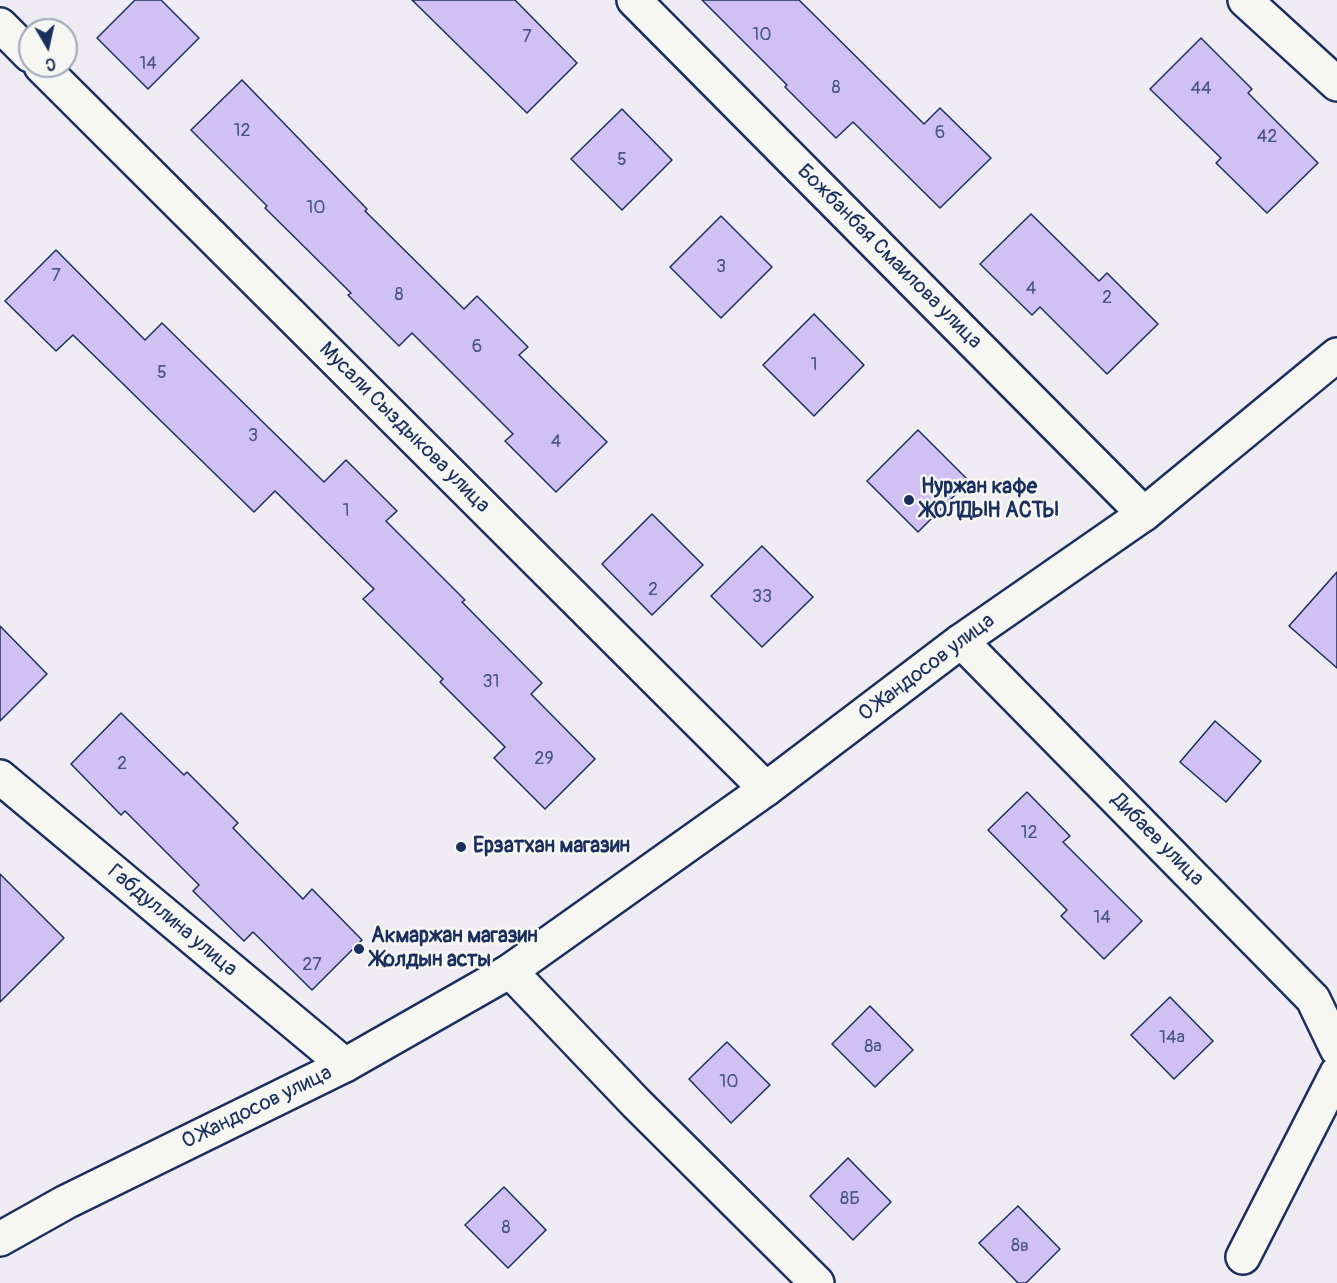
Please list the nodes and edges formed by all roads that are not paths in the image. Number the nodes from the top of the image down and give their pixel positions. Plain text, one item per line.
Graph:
1 (634, 0) edge
2 (1245, 0) edge
3 (0, 25) edge
4 (18, 43) edge
5 (53, 78) edge
6 (1337, 84) edge
7 (1337, 355) edge
8 (1144, 514) junction
9 (961, 641) junction
10 (0, 777) edge
11 (766, 789) junction
12 (510, 971) junction
13 (1337, 1049) edge
14 (345, 1065) junction
15 (1337, 1073) edge
16 (0, 1239) edge
17 (1243, 1257) dead end
18 (817, 1283) edge

1 - 8 street, Божбанбая Смаилова улица
2 - 6 street
3 - 4 street
5 - 11 street, Мусали Сыздыкова улица
7 - 8 street, О.Жандосов улица
8 - 9 street, О.Жандосов улица
9 - 11 street, О.Жандосов улица
9 - 13 street, Дибаев улица
10 - 14 street, Габдуллина улица
11 - 12 street, О.Жандосов улица
12 - 14 street, О.Жандосов улица
12 - 18 street
14 - 16 street, О.Жандосов улица
15 - 17 street

